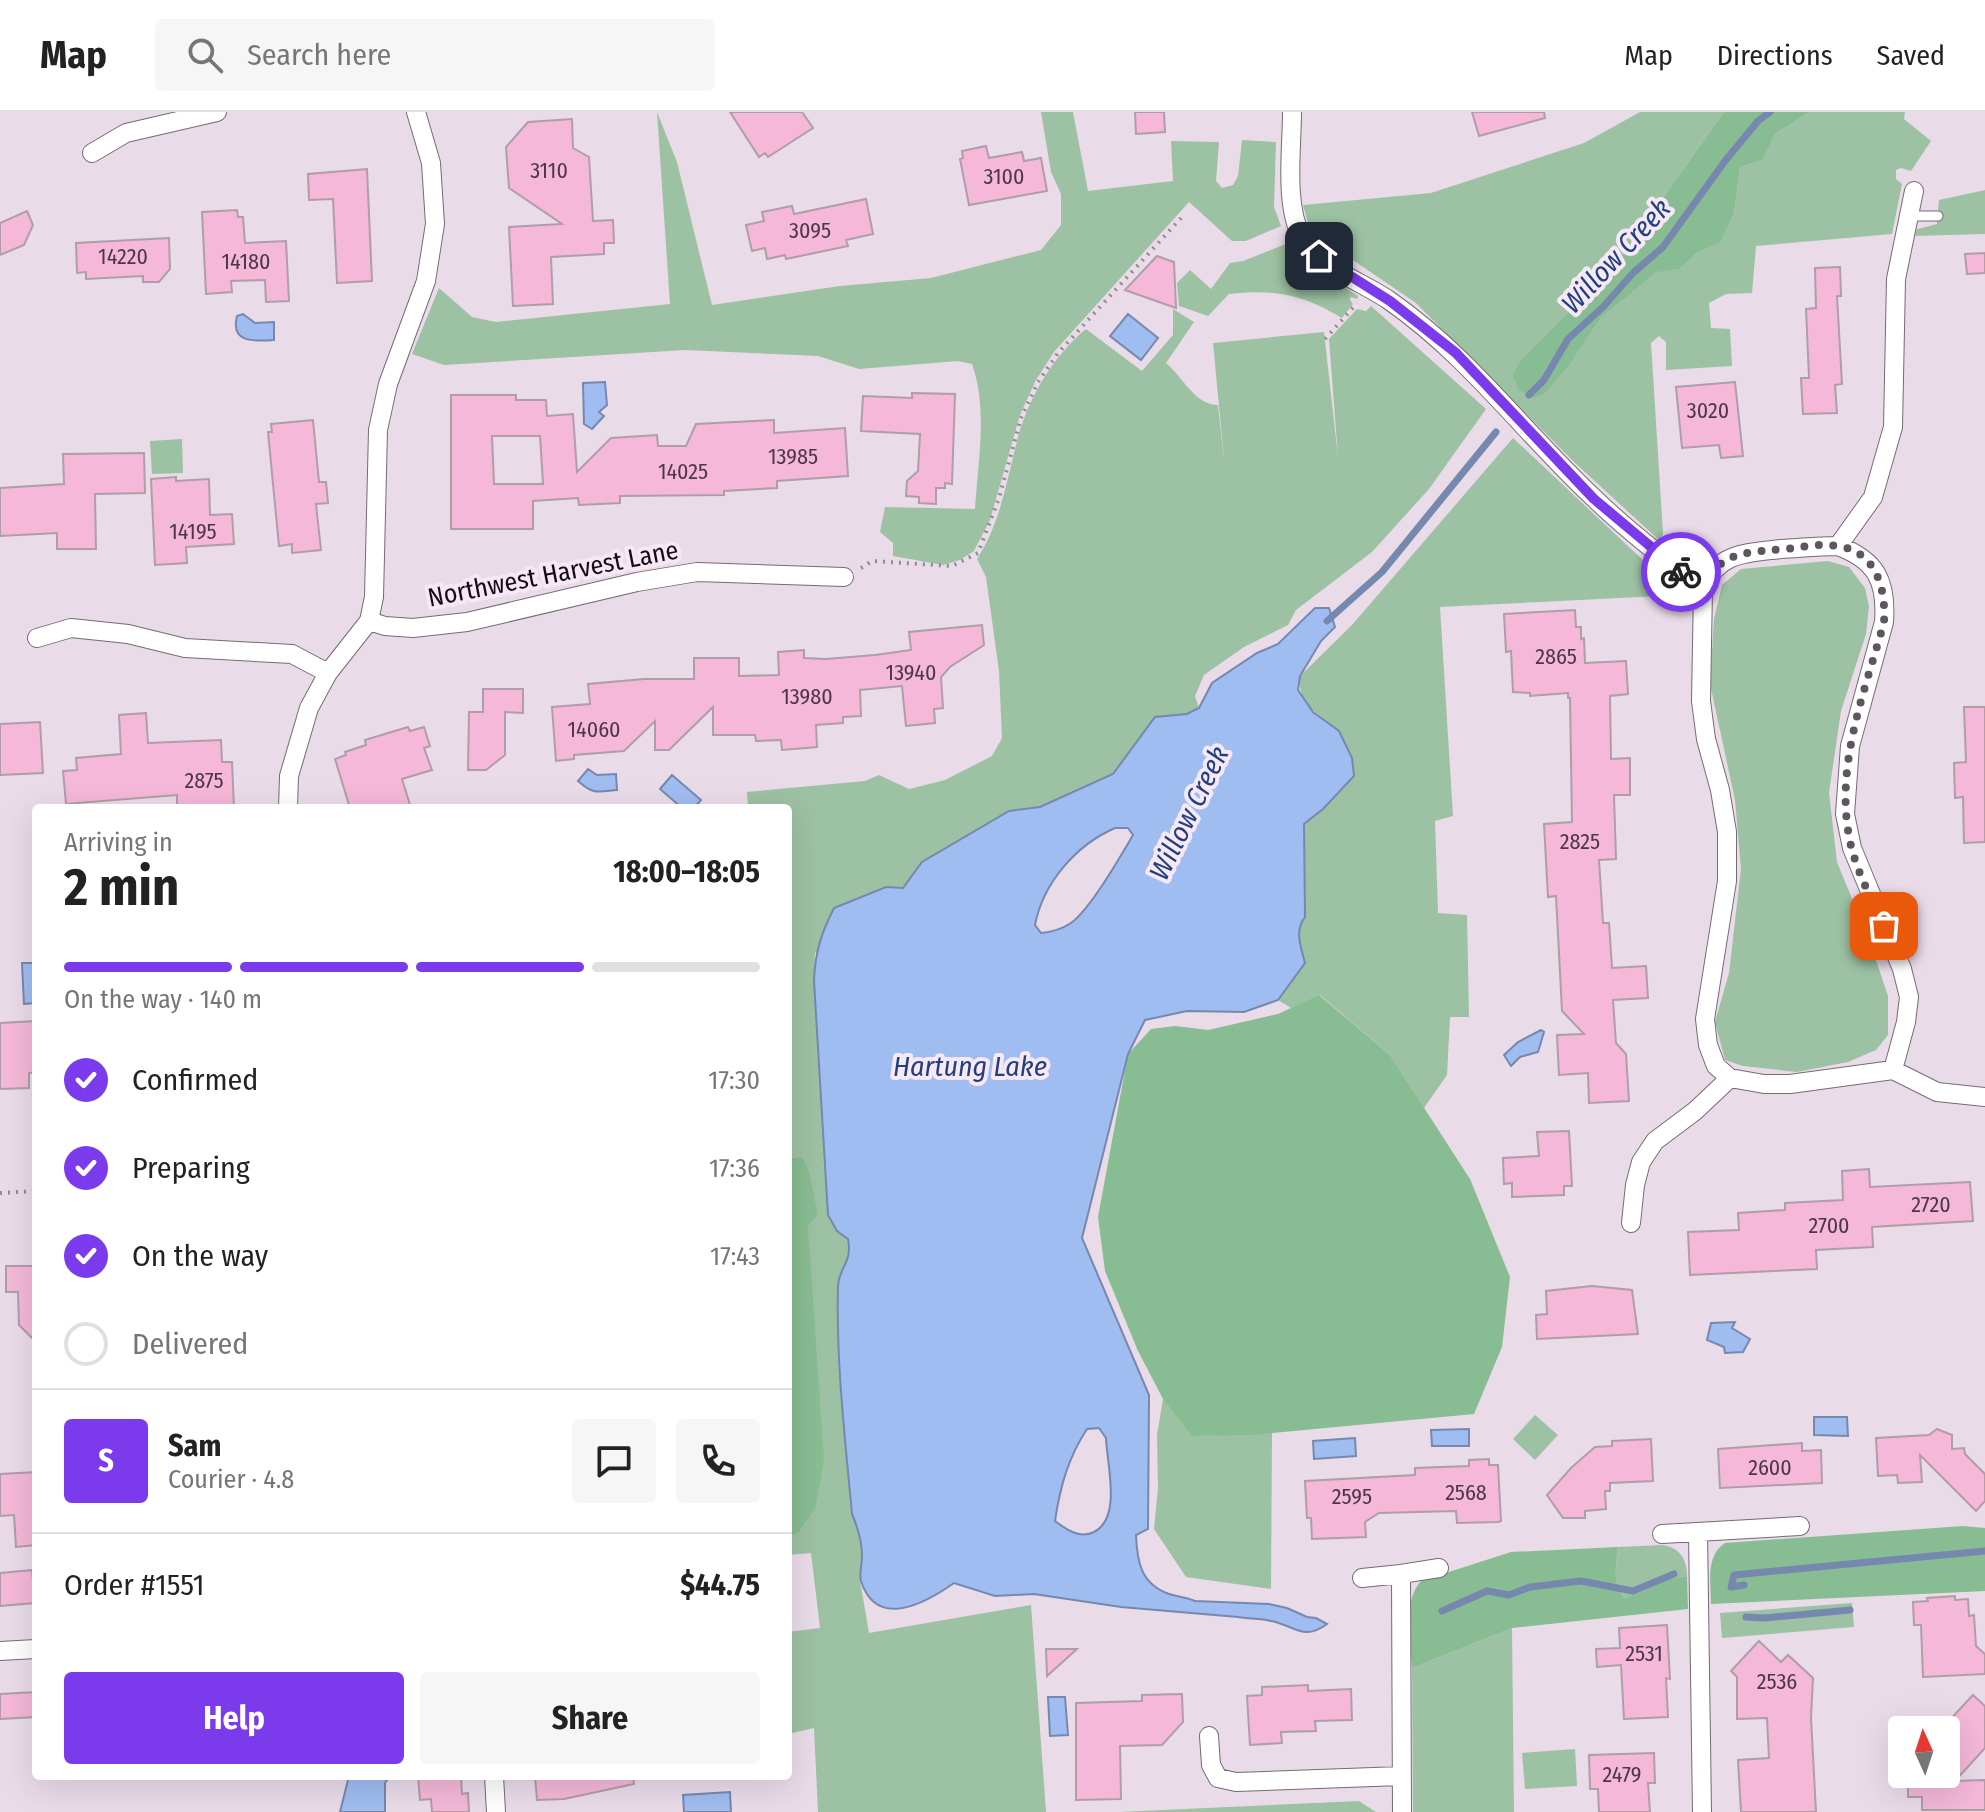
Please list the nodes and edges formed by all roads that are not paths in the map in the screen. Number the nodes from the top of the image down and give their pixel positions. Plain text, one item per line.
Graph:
1 (217, 112) edge
2 (416, 112) edge
3 (1292, 112) edge
4 (92, 153) dead end
5 (1914, 191) dead end
6 (1907, 216) junction
7 (1938, 216) dead end
8 (1838, 546) junction
9 (844, 577) road end
10 (1703, 588) junction
11 (369, 621) junction
12 (37, 638) dead end
13 (328, 673) junction
14 (288, 804) edge
15 (1893, 1070) junction
16 (1730, 1078) junction
17 (1985, 1097) edge
18 (1631, 1223) dead end
19 (1800, 1526) dead end
20 (1698, 1532) junction
21 (1662, 1534) dead end
22 (1439, 1568) dead end
23 (1401, 1574) junction
24 (1362, 1578) dead end
25 (32, 1649) edge
26 (0, 1651) edge
27 (1209, 1736) dead end
28 (1401, 1776) junction
29 (494, 1780) edge
30 (496, 1812) edge
31 (1402, 1812) edge
32 (1702, 1812) edge

1 - 4 street
2 - 11 street
3 - 10 street
5 - 6 street
6 - 7 lane
6 - 8 street
8 - 10 street
8 - 15 street
9 - 11 street, Northwest Harvest Lane
10 - 16 street
11 - 13 street
12 - 13 street
13 - 14 street
15 - 16 street
15 - 17 street
16 - 18 street
19 - 20 street
20 - 21 street
20 - 32 street
22 - 23 street
23 - 24 street
23 - 28 street
25 - 26 street
27 - 28 street
28 - 31 street
29 - 30 street

